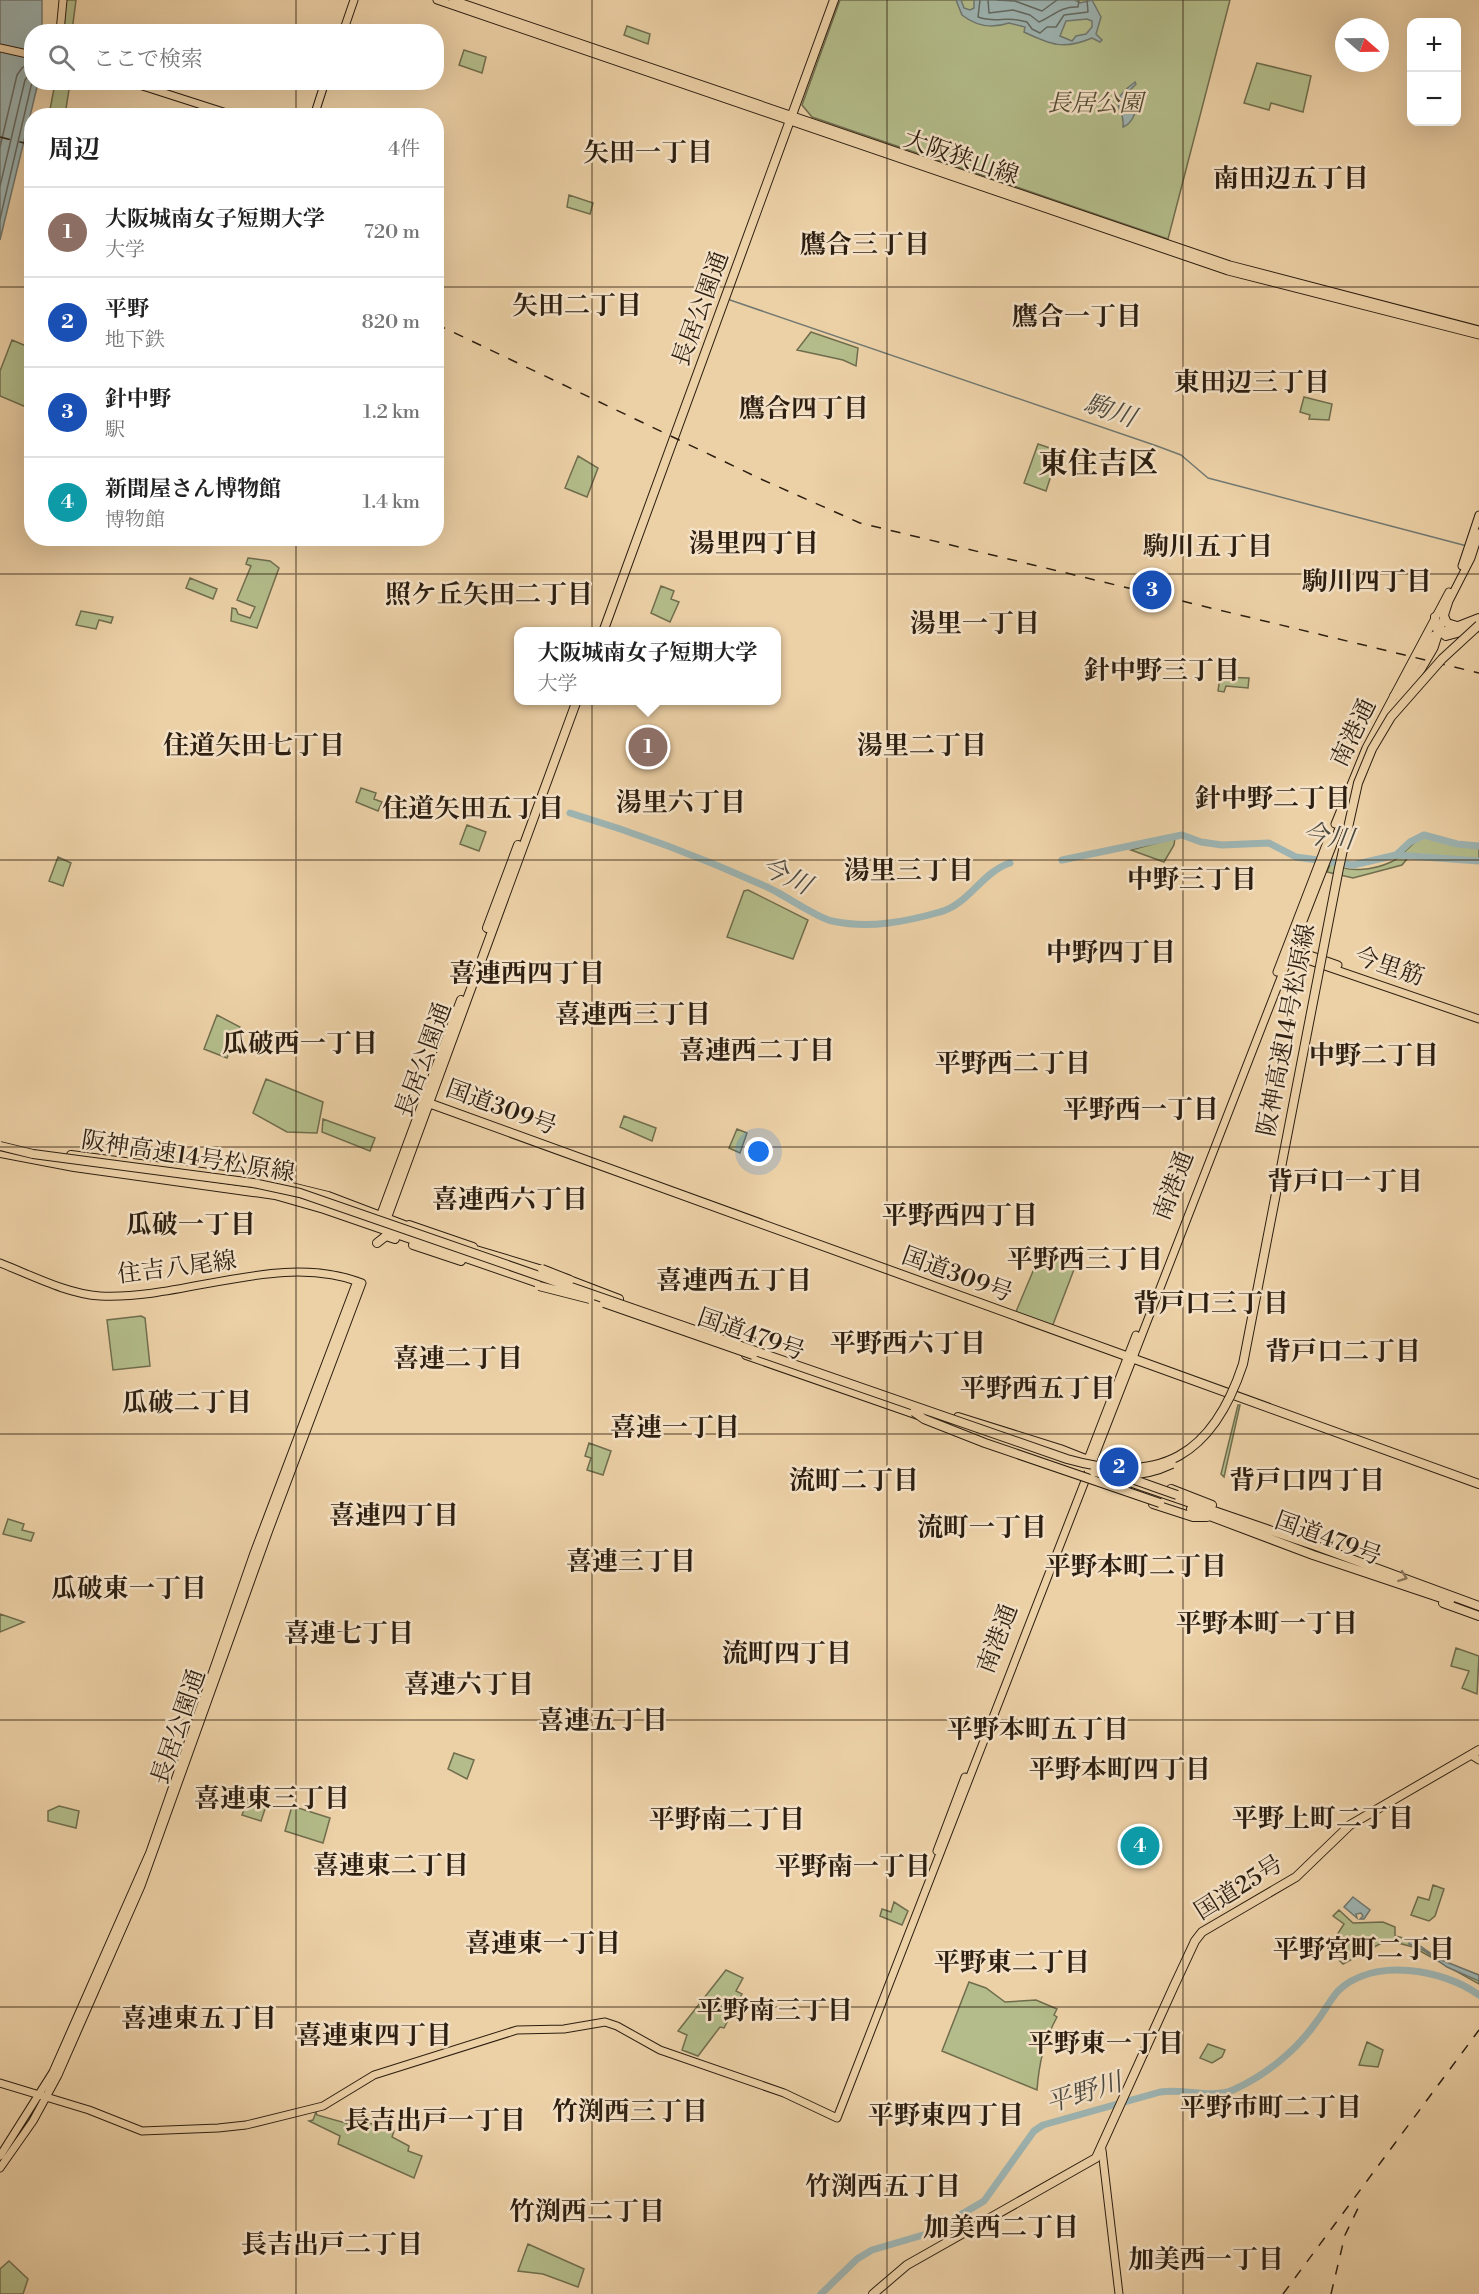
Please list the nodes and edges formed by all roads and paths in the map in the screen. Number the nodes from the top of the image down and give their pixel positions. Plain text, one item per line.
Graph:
1 (63, 0) edge
2 (354, 0) edge
3 (437, 0) edge
4 (453, 0) edge
5 (829, 0) edge
6 (834, 0) edge
7 (61, 24) edge
8 (346, 24) edge
9 (0, 48) edge
10 (24, 53) edge
11 (155, 90) edge
12 (322, 90) edge
13 (211, 108) edge
14 (317, 108) edge
15 (789, 117) junction
16 (1479, 330) edge
17 (1479, 335) edge
18 (1479, 515) edge
19 (1479, 533) edge
20 (1473, 547) junction
21 (1440, 617) junction
22 (1479, 618) edge
23 (1479, 626) edge
24 (600, 627) edge
25 (605, 627) edge
26 (1458, 629) junction
27 (1479, 632) edge
28 (1441, 636) junction
29 (1394, 696) junction
30 (569, 705) edge
31 (575, 705) edge
32 (1323, 861) junction
33 (1288, 950) junction
34 (1479, 1014) edge
35 (1479, 1019) edge
36 (426, 1102) junction
37 (0, 1145) edge
38 (0, 1152) edge
39 (384, 1216) junction
40 (398, 1221) junction
41 (380, 1228) junction
42 (392, 1232) junction
43 (377, 1243) dead end
44 (0, 1263) edge
45 (360, 1282) joint
46 (559, 1290) junction
47 (602, 1297) junction
48 (590, 1299) junction
49 (1130, 1358) junction
50 (904, 1407) junction
51 (914, 1412) junction
52 (944, 1416) junction
53 (1087, 1470) junction
54 (1479, 1484) edge
55 (1222, 1512) junction
56 (1209, 1513) junction
57 (1434, 1593) junction
58 (1479, 1601) edge
59 (1479, 1606) edge
60 (1479, 1611) edge
61 (1479, 1616) edge
62 (1475, 1752) edge
63 (1479, 1760) edge
64 (0, 2083) edge
65 (44, 2096) junction
66 (1102, 2150) junction
67 (0, 2156) edge
68 (0, 2168) edge
69 (873, 2294) edge
70 (1119, 2294) edge

1 - 7 main road
2 - 8 main road
3 - 15 main road, 大阪狭山線
4 - 15 main road, 大阪狭山線
5 - 15 highway, 長居公園通
6 - 15 highway, 長居公園通
9 - 10 main road
11 - 13 main road
12 - 14 main road
15 - 16 main road, 大阪狭山線
15 - 17 main road, 大阪狭山線
15 - 24 highway, 長居公園通
15 - 25 highway, 長居公園通
18 - 20 main road, 南港通
19 - 20 main road, 南港通
20 - 21 main road, 南港通
21 - 26 highway
21 - 28 highway
21 - 29 main road, 南港通
22 - 26 highway
23 - 26 highway, bridge
23 - 52 highway, 阪神高速14号松原線, bridge
26 - 28 highway
27 - 51 highway, 阪神高速14号松原線, bridge
28 - 29 highway
28 - 32 main road, 南港通
29 - 32 main road, 南港通
30 - 36 highway, 長居公園通
31 - 36 highway, 長居公園通
32 - 33 main road, 南港通
33 - 34 main road, 今里筋
33 - 35 main road, 今里筋
33 - 49 main road, 南港通
36 - 39 highway, 長居公園通
36 - 49 highway, 国道309号
37 - 39 highway
37 - 47 highway, 阪神高速14号松原線, bridge
38 - 41 highway
38 - 48 highway, 阪神高速14号松原線, bridge
39 - 40 highway, 国道479号
39 - 41 highway, 長居公園通
40 - 47 highway, bridge
40 - 50 highway, 国道479号
41 - 42 highway, 国道479号
42 - 46 highway, 国道479号
42 - 48 highway, bridge
43 - 46 highway
44 - 45 main road, 住吉八尾線
45 - 65 main road, 長居公園通
46 - 50 highway, 国道479号
47 - 52 highway, 阪神高速14号松原線, bridge
48 - 51 highway, 阪神高速14号松原線, bridge
49 - 53 main road, 南港通
49 - 54 highway, 国道309号
50 - 53 highway, 国道479号
50 - 53 highway
51 - 56 highway, bridge
52 - 56 highway, bridge
53 - 55 highway
53 - 56 highway, 国道479号
53 - 65 main road, 南港通
55 - 56 highway, 国道479号
55 -> 57 highway, 国道479号
56 - 57 highway, 国道479号
57 - 58 highway
57 - 59 highway, 国道479号
57 - 60 highway, 国道479号
57 - 61 highway
62 - 63 main road
62 - 66 highway, 国道25号
64 - 65 main road
65 - 67 main road, 長居公園通
65 - 68 main road, 長居公園通
66 - 69 highway, 国道25号
66 - 70 main road

